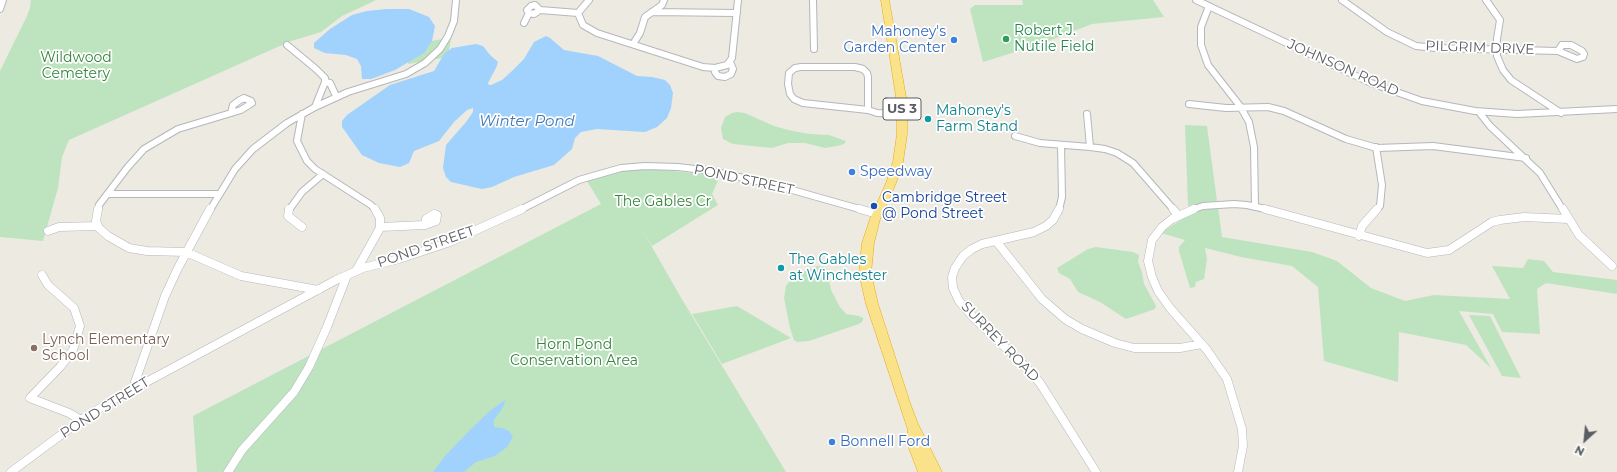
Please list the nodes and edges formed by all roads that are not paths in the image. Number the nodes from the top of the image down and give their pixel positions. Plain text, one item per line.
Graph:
1 (3, 0) edge
2 (456, 0) edge
3 (589, 0) edge
4 (664, 0) edge
5 (738, 0) edge
6 (813, 0) edge
7 (885, 0) edge
8 (1196, 0) edge
9 (1342, 0) edge
10 (1486, 0) edge
11 (1209, 6) junction
12 (0, 10) edge
13 (652, 12) junction
14 (578, 13) junction
15 (737, 13) junction
16 (524, 23) dead end
17 (633, 44) junction
18 (288, 45) dead end
19 (814, 49) dead end
20 (1498, 50) junction
21 (1558, 51) dead end
22 (730, 62) junction
23 (717, 68) junction
24 (325, 82) junction
25 (336, 96) junction
26 (1189, 104) dead end
27 (315, 106) junction
28 (1241, 108) junction
29 (1617, 109) edge
30 (868, 110) junction
31 (1479, 112) junction
32 (231, 113) dead end
33 (1560, 113) junction
34 (302, 114) junction
35 (903, 114) junction
36 (1087, 114) dead end
37 (1015, 136) dead end
38 (1061, 146) junction
39 (1090, 147) junction
40 (1376, 147) junction
41 (1526, 158) junction
42 (323, 174) junction
43 (108, 194) junction
44 (218, 194) junction
45 (1255, 206) junction
46 (877, 214) junction
47 (1178, 215) junction
48 (1568, 219) junction
49 (425, 225) dead end
50 (98, 226) junction
51 (302, 227) dead end
52 (380, 227) junction
53 (48, 231) dead end
54 (1359, 236) junction
55 (996, 241) junction
56 (186, 252) junction
57 (1612, 266) dead end
58 (356, 271) junction
59 (42, 275) dead end
60 (346, 278) dead end
61 (318, 290) junction
62 (1202, 344) junction
63 (133, 388) junction
64 (81, 420) junction
65 (912, 425) junction
66 (11, 472) edge
67 (228, 472) edge
68 (925, 472) edge
69 (935, 472) edge
70 (1096, 472) edge
71 (1238, 472) edge

1 - 12 street
2 - 25 street
3 - 14 street
4 - 13 street
5 - 15 street
6 - 19 street
7 - 35 highway, US 3
8 - 11 street, JOHNSON ROAD
9 - 20 street, PILGRIM DRIVE
10 - 20 street
11 - 28 street
11 - 31 street, JOHNSON ROAD
13 - 15 street
13 - 17 street
14 - 16 street
14 - 17 street
15 - 22 street
17 - 23 street
18 - 24 street
20 - 21 street, PILGRIM DRIVE
20 - 33 street
22 - 23 street
22 - 23 street
24 - 25 street
24 - 27 street
25 - 27 street
26 - 28 street
27 - 34 street
28 - 40 street
28 - 45 street
29 - 33 street, JOHNSON ROAD
30 - 30 street
30 - 35 street
31 - 33 street, JOHNSON ROAD
31 - 41 street
32 - 43 street
34 - 42 street
34 - 44 street
35 - 46 highway, US 3
36 - 39 street
37 - 38 street
38 - 39 street
38 - 55 street, SURREY ROAD
39 - 47 street
40 - 41 street
40 - 54 street
41 - 48 street
42 - 51 street
42 - 52 street
43 - 44 street
43 - 50 street
44 - 56 street
45 - 47 street
45 - 54 street
46 - 58 street, POND STREET
46 - 65 highway, US 3
47 - 62 street
48 - 54 street
48 - 57 street
49 - 52 street
50 - 53 street
50 - 56 street
52 - 58 street
55 - 62 street
55 - 70 street, SURREY ROAD
56 - 61 street
56 - 63 street
58 - 61 street, POND STREET
59 - 64 street
60 - 67 street
61 - 63 street, POND STREET
62 - 71 street
63 - 64 street, POND STREET
64 - 66 street, POND STREET
65 - 68 highway, US 3
65 - 69 highway, US 3

